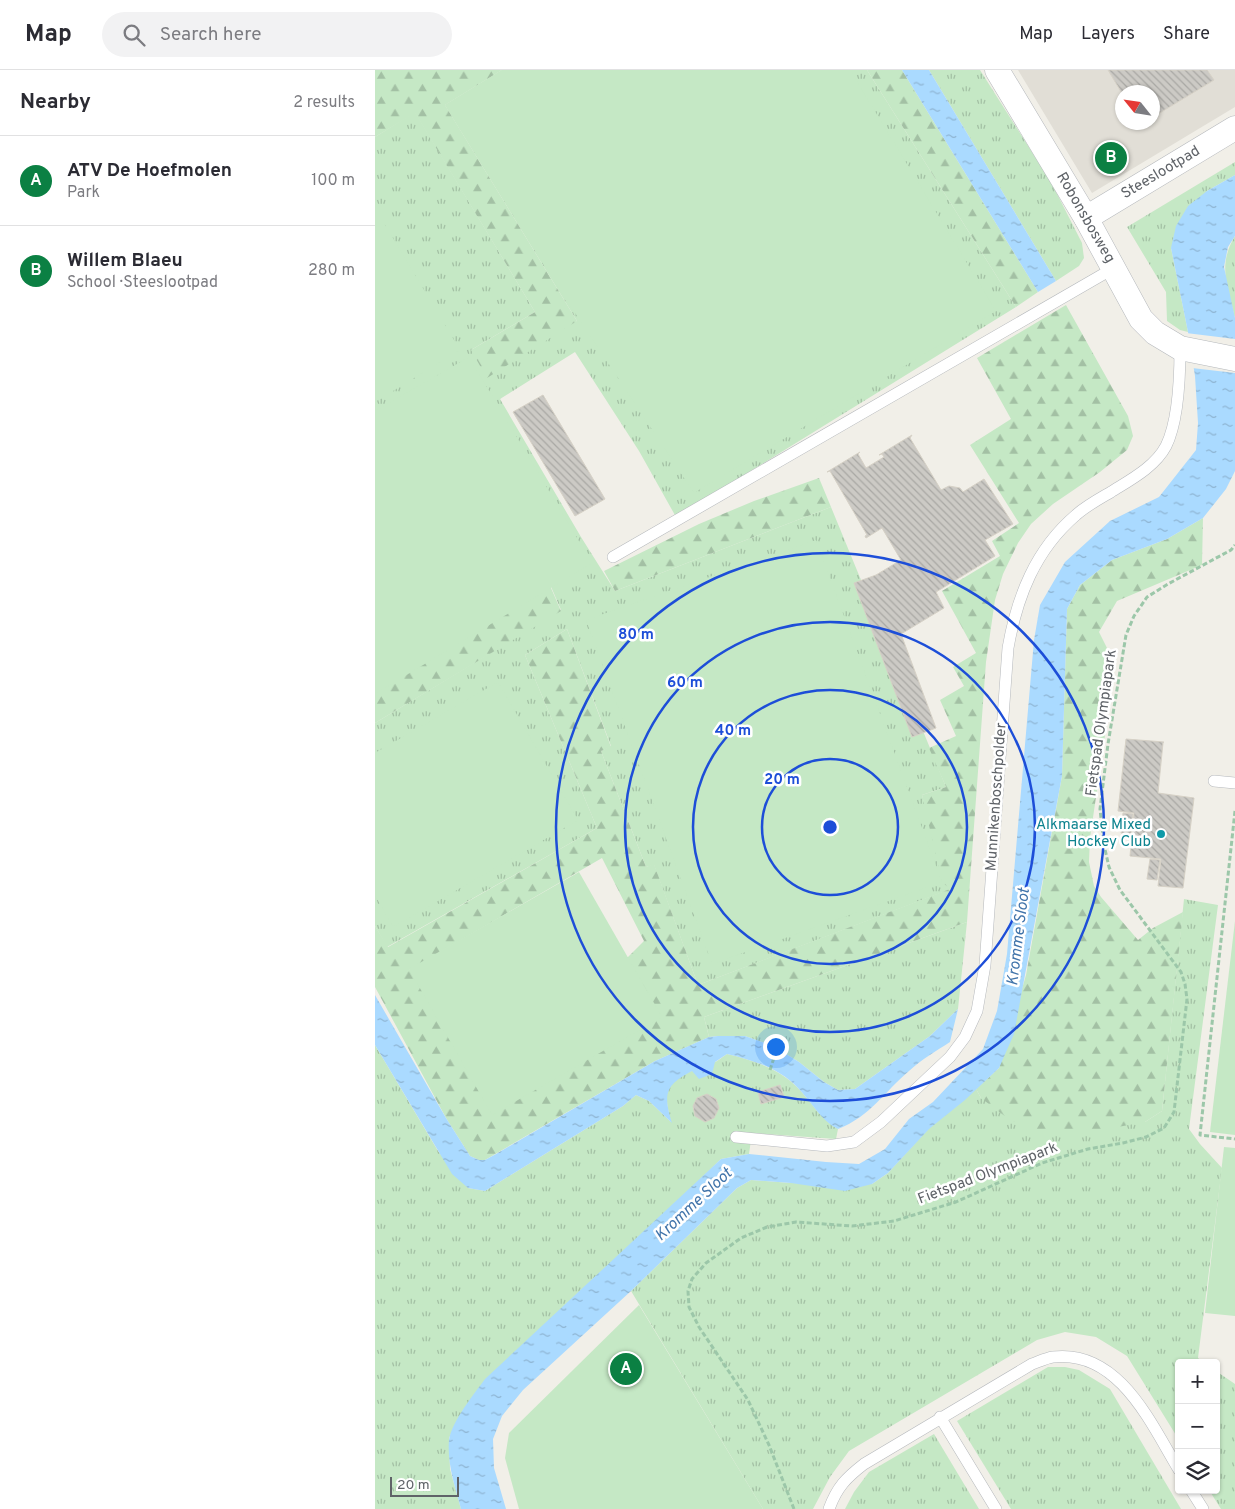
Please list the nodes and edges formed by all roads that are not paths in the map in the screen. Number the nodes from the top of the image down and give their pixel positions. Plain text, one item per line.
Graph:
1 (997, 70) edge
2 (1235, 128) edge
3 (1086, 218) junction
4 (1114, 268) junction
5 (1184, 349) junction
6 (1235, 359) edge
7 (613, 557) dead end
8 (1214, 781) dead end
9 (1235, 783) edge
10 (736, 1137) dead end
11 (940, 1417) junction
12 (1175, 1463) edge
13 (1194, 1494) edge
14 (829, 1509) edge
15 (996, 1509) edge
16 (1203, 1509) edge

1 - 3 street, Robonsbosweg
2 - 3 street, Steeslootpad
3 - 4 street, Robonsbosweg
4 - 5 street, Robonsbosweg
4 - 7 lane
5 - 6 street
5 - 10 lane, Munnikenboschpolder
8 - 9 lane
11 - 12 lane
11 - 14 lane
11 - 15 lane
13 - 16 lane

